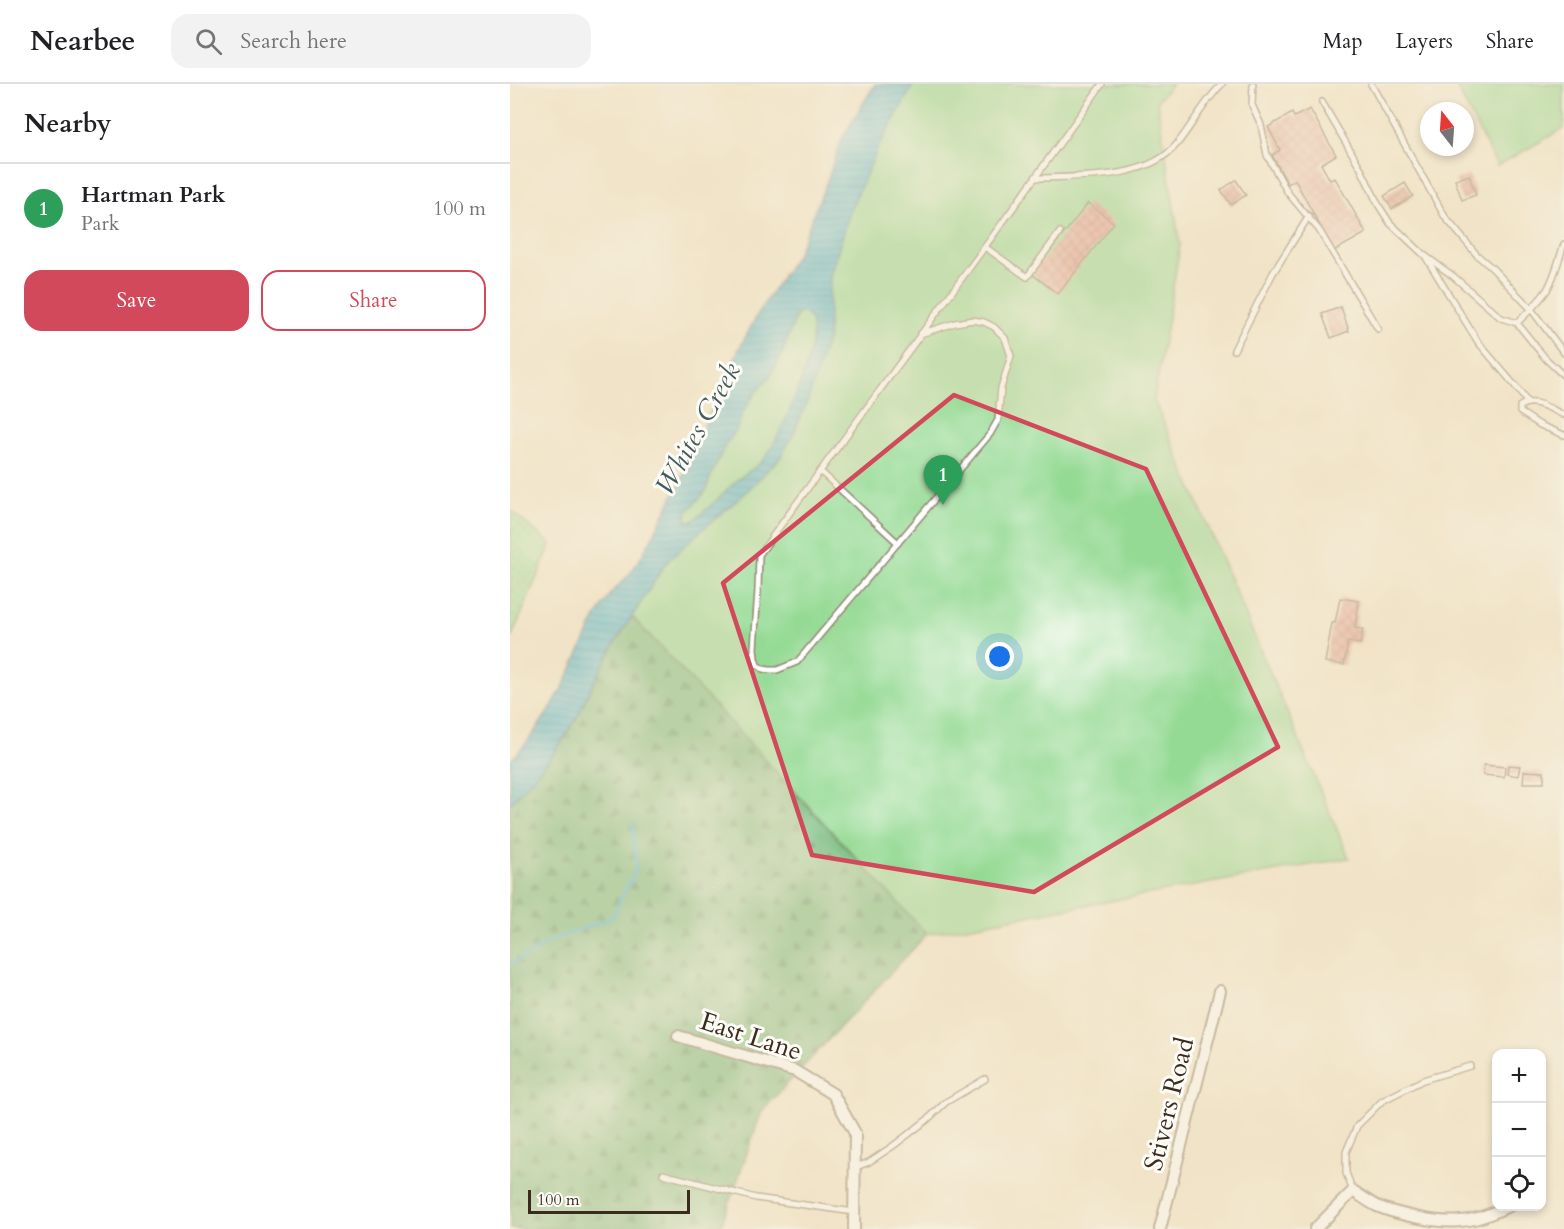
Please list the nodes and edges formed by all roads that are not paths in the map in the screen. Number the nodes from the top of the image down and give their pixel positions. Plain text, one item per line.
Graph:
1 (1102, 84) edge
2 (1222, 84) edge
3 (1253, 84) edge
4 (1371, 84) edge
5 (1322, 102) dead end
6 (1036, 178) junction
7 (1308, 216) junction
8 (1060, 232) dead end
9 (1564, 244) edge
10 (985, 247) junction
11 (1424, 255) junction
12 (1531, 309) junction
13 (1517, 323) junction
14 (1378, 329) dead end
15 (920, 334) junction
16 (1234, 350) dead end
17 (1564, 352) edge
18 (1564, 376) edge
19 (1527, 402) junction
20 (1564, 415) edge
21 (1564, 435) edge
22 (820, 471) junction
23 (898, 543) junction
24 (1220, 991) dead end
25 (678, 1036) dead end
26 (1470, 1066) dead end
27 (985, 1079) dead end
28 (854, 1168) junction
29 (663, 1174) dead end
30 (1353, 1191) junction
31 (1497, 1211) edge
32 (854, 1212) junction
33 (854, 1229) edge
34 (1160, 1229) edge
35 (1315, 1229) edge

1 - 6 lane
2 - 6 lane
3 - 7 lane
4 - 12 lane
5 - 11 lane
6 - 10 lane
7 - 14 lane
7 - 16 lane
8 - 10 lane
9 - 12 lane
10 - 15 lane
11 - 13 lane
11 - 19 lane
12 - 13 lane
12 - 17 lane
13 - 18 lane
15 - 22 lane
15 - 23 lane
19 - 20 lane
19 - 21 lane
22 - 23 lane
22 - 23 lane
24 - 34 street, Stivers Road
25 - 28 street, East Lane
26 - 30 lane
27 - 28 lane
28 - 32 street
29 - 32 lane
30 - 31 street
30 - 35 street
32 - 33 street

